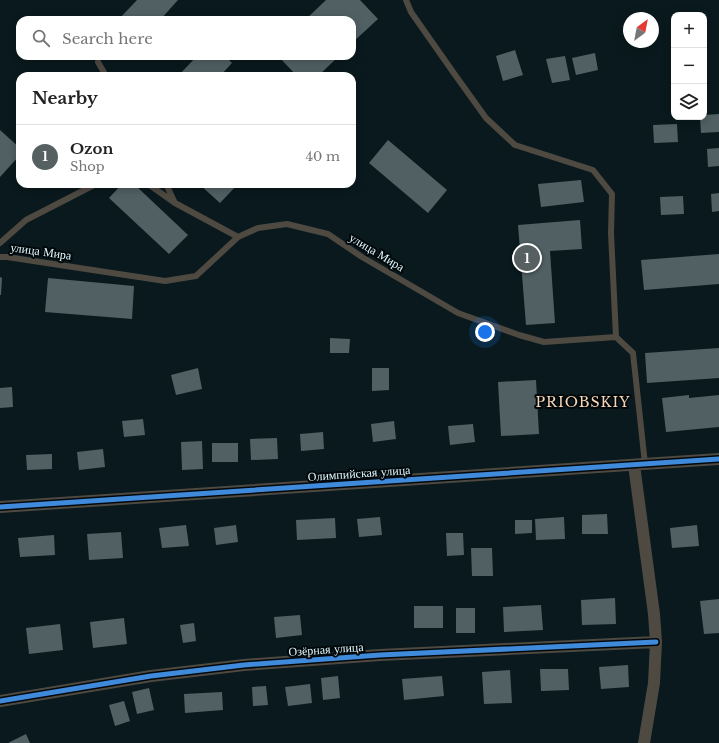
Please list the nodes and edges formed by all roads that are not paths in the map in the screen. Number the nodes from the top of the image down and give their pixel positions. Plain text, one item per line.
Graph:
1 (406, 0) edge
2 (98, 62) dead end
3 (104, 72) edge
4 (88, 188) edge
5 (154, 188) edge
6 (168, 188) edge
7 (175, 203) junction
8 (238, 237) junction
9 (0, 243) edge
10 (0, 257) edge
11 (616, 337) junction
12 (719, 459) edge
13 (640, 464) junction
14 (0, 507) edge
15 (656, 642) junction
16 (0, 701) edge
17 (644, 743) edge

1 - 11 lane
2 - 3 lane
4 - 9 lane
5 - 7 lane
6 - 7 lane
7 - 8 lane
8 - 10 lane, улица Мира
8 - 11 lane, улица Мира
11 - 13 lane
12 - 13 street, Олимпийская улица
13 - 14 street, Олимпийская улица
13 - 15 street
15 - 16 street, Озёрная улица
15 - 17 street

